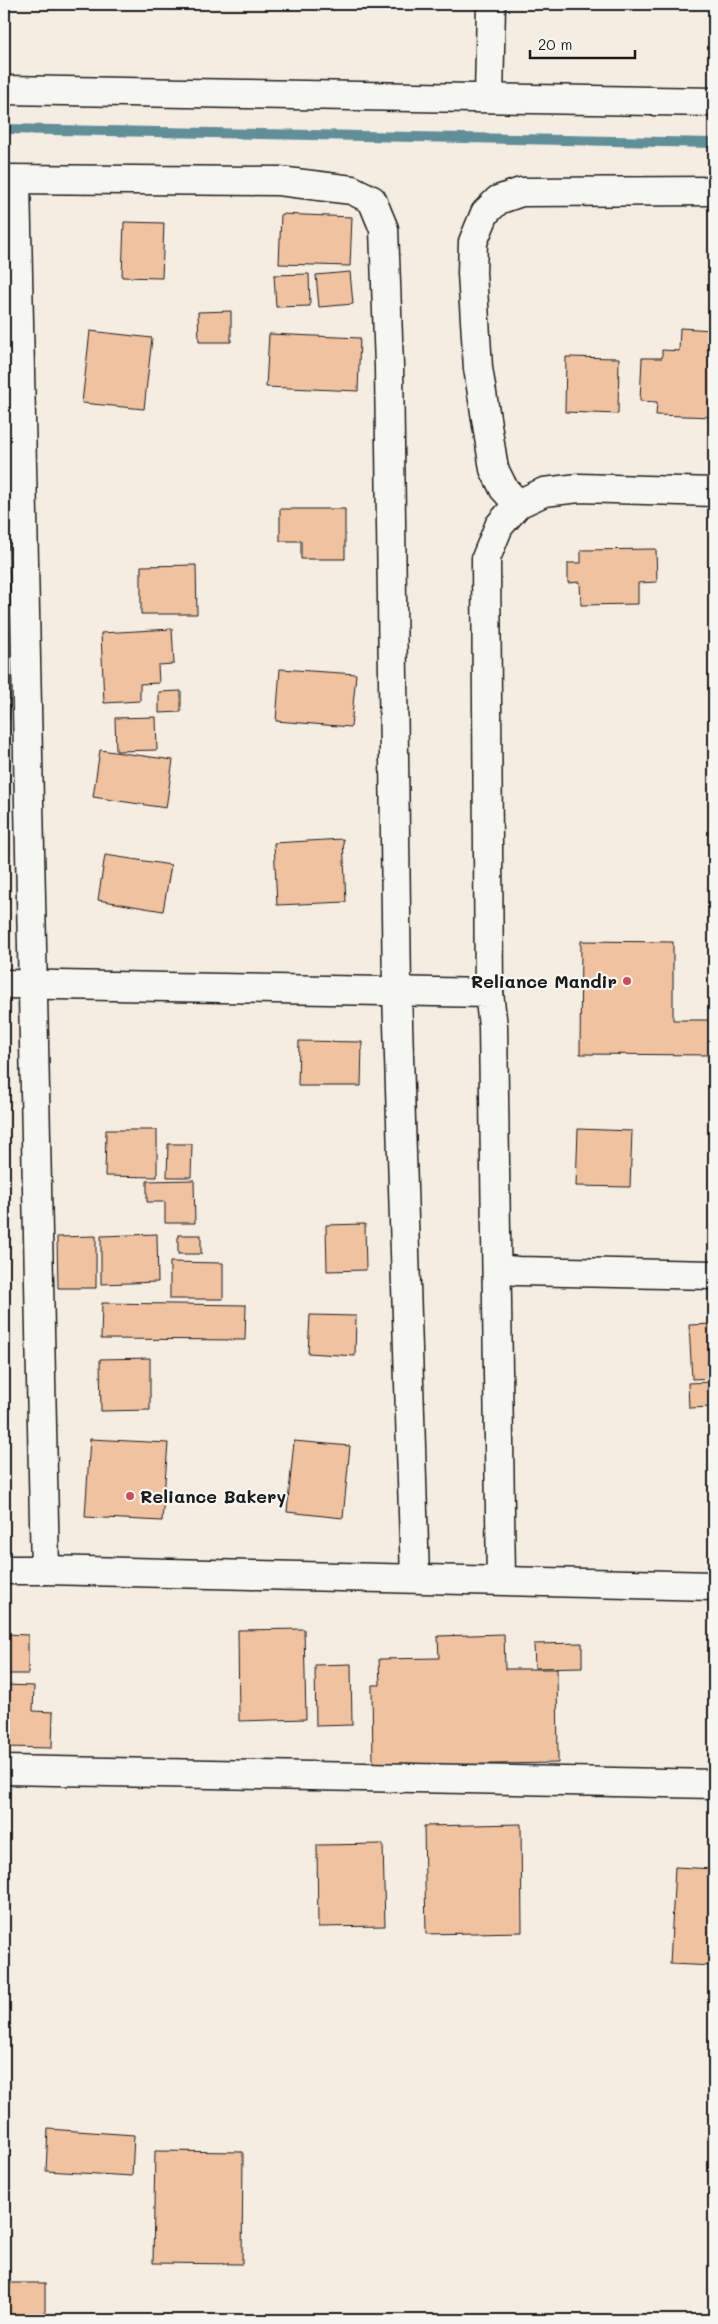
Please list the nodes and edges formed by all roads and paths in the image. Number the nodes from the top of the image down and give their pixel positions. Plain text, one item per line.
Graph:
1 (491, 4) edge
2 (4, 90) edge
3 (489, 97) junction
4 (714, 102) edge
5 (10, 180) edge
6 (714, 191) edge
7 (714, 492) edge
8 (518, 504) junction
9 (4, 984) edge
10 (33, 984) junction
11 (397, 991) junction
12 (489, 992) junction
13 (497, 1269) junction
14 (714, 1275) edge
15 (4, 1570) edge
16 (45, 1570) junction
17 (415, 1578) junction
18 (501, 1580) junction
19 (714, 1586) edge
20 (4, 1770) edge
21 (714, 1784) edge

1 - 3 street
2 - 3 street
3 - 4 street
5 - 10 street
5 - 11 street
6 - 8 street
7 - 8 street
8 - 12 street
9 - 10 street
10 - 11 street
10 - 16 street
11 - 12 street
11 - 17 street
12 - 13 street
13 - 14 street
13 - 18 street
15 - 16 street
16 - 17 street
17 - 18 street
18 - 19 street
20 - 21 street

